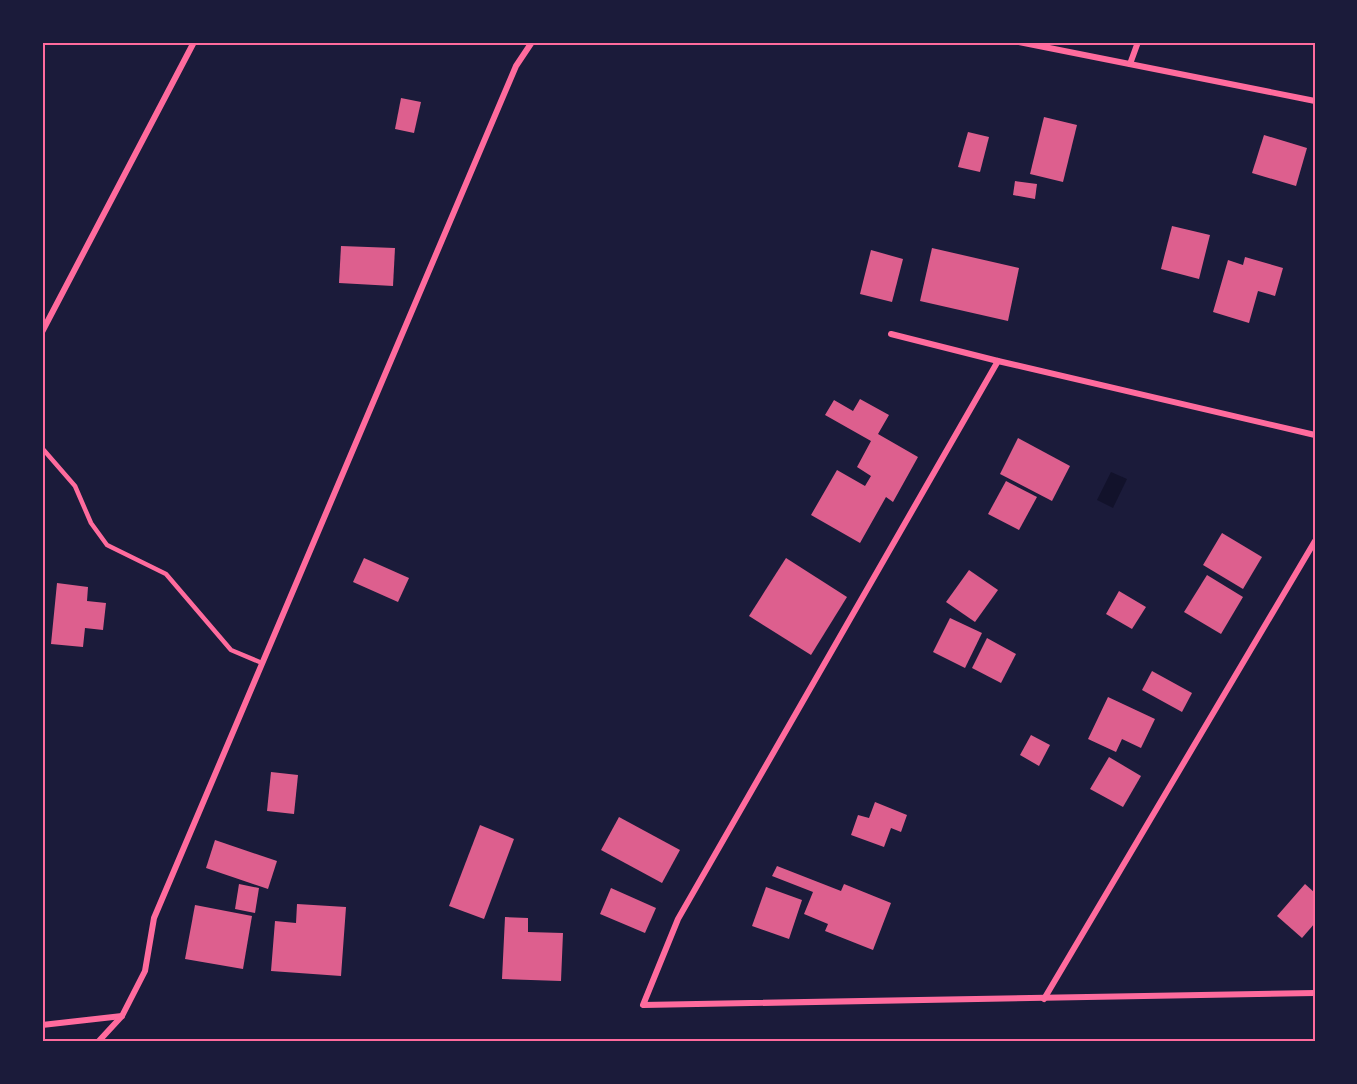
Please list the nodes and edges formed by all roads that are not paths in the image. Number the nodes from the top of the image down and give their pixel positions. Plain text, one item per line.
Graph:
1 (194, 42) edge
2 (532, 42) edge
3 (1019, 42) edge
4 (1138, 42) edge
5 (1130, 64) junction
6 (1315, 101) edge
7 (42, 332) edge
8 (891, 334) dead end
9 (998, 361) junction
10 (1315, 435) edge
11 (42, 447) edge
12 (1315, 541) edge
13 (262, 663) junction
14 (1315, 993) edge
15 (1044, 999) junction
16 (122, 1016) junction
17 (42, 1025) edge
18 (98, 1042) edge

1 - 7 street
2 - 13 street
3 - 5 street
4 - 5 street
5 - 6 street
8 - 9 street
9 - 10 street
9 - 15 street
11 - 13 lane
12 - 15 street
13 - 16 street
14 - 15 street
16 - 17 street
16 - 18 street

